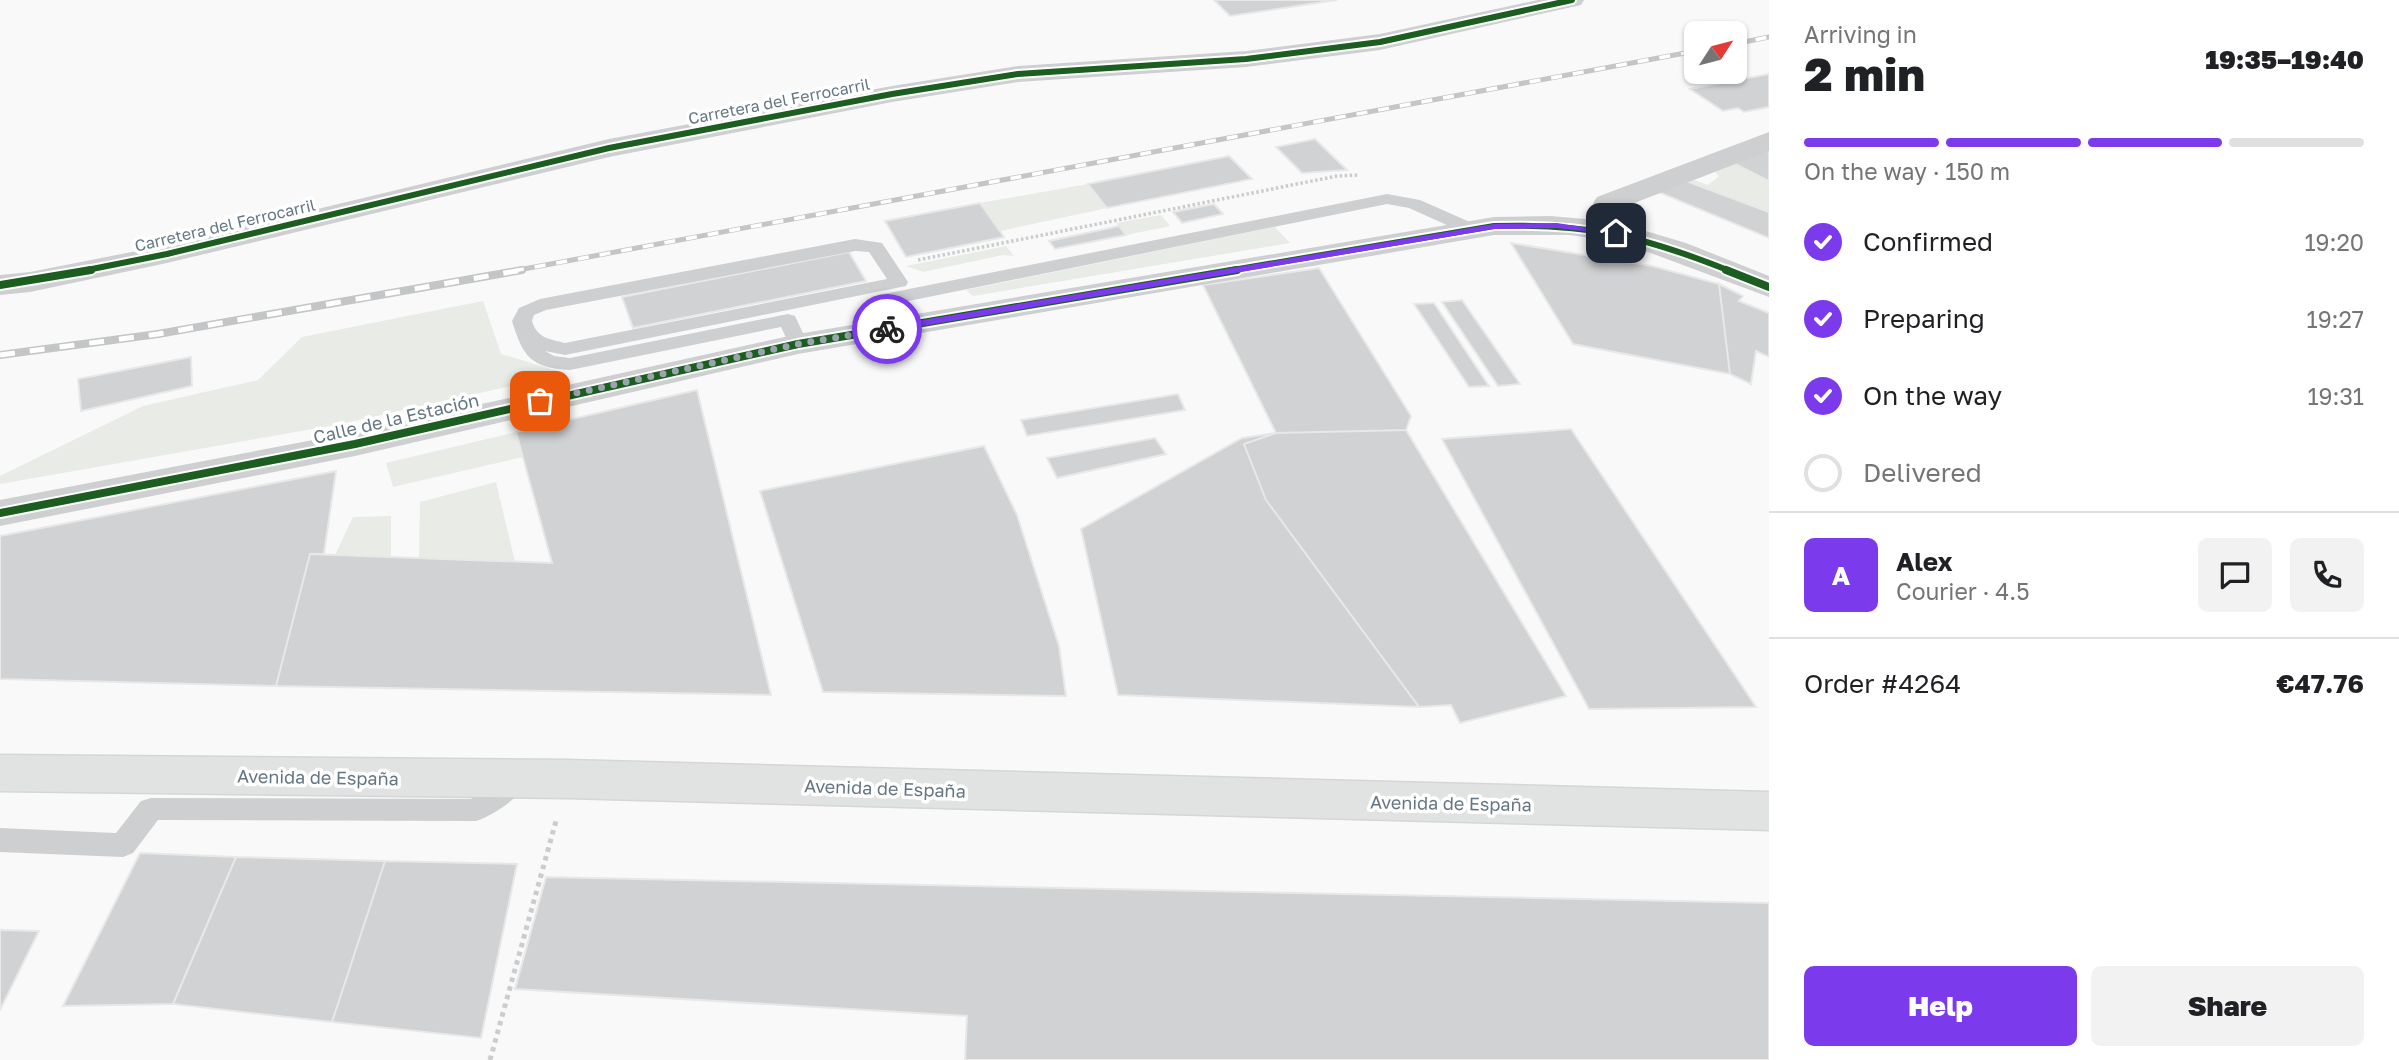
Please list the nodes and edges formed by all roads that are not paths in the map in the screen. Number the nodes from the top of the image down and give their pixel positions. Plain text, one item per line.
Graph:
1 (1572, 0) edge
2 (1769, 141) edge
3 (1475, 231) junction
4 (1616, 233) junction
5 (1039, 268) junction
6 (899, 282) junction
7 (0, 285) edge
8 (1769, 287) edge
9 (525, 332) junction
10 (793, 332) junction
11 (0, 513) edge
12 (0, 773) edge
13 (162, 792) junction
14 (1769, 811) edge
15 (0, 840) edge

1 - 7 street, Carretera del Ferrocarril
2 - 4 street
3 - 4 street, Calle de la Estación
3 - 5 lane
3 - 10 street, Calle de la Estación
4 - 8 street, Calle de la Estación
5 - 6 lane
5 - 10 lane
6 - 9 lane
6 - 9 lane
9 - 10 lane
10 - 11 street, Calle de la Estación
12 - 13 main road, Avenida de España
13 - 14 main road, Avenida de España
13 - 15 lane

